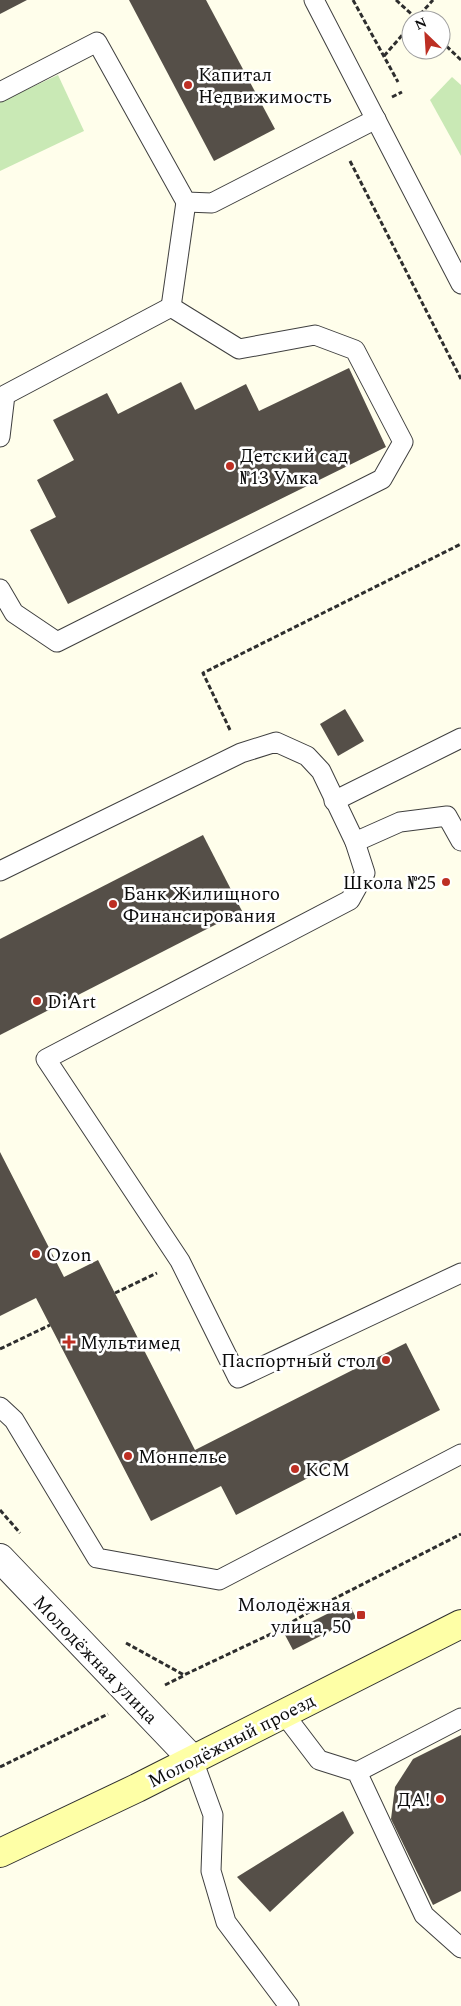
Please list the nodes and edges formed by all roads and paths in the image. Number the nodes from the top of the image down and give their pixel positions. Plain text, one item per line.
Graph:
1 (314, 0) edge
2 (354, 0) edge
3 (396, 0) edge
4 (433, 0) edge
5 (406, 10) edge
6 (424, 10) edge
7 (401, 36) edge
8 (451, 50) edge
9 (384, 56) junction
10 (461, 60) edge
11 (398, 82) dead end
12 (0, 92) edge
13 (376, 120) junction
14 (338, 139) junction
15 (186, 202) junction
16 (461, 284) edge
17 (171, 307) junction
18 (461, 378) edge
19 (0, 437) edge
20 (461, 544) edge
21 (0, 589) edge
22 (461, 738) edge
23 (240, 753) junction
24 (334, 800) junction
25 (461, 841) edge
26 (355, 842) junction
27 (0, 871) edge
28 (180, 1261) junction
29 (461, 1273) edge
30 (115, 1293) dead end
31 (50, 1324) dead end
32 (0, 1349) edge
33 (0, 1407) edge
34 (461, 1454) edge
35 (0, 1558) edge
36 (461, 1624) edge
37 (184, 1675) dead end
38 (136, 1700) junction
39 (284, 1714) junction
40 (461, 1718) edge
41 (193, 1760) junction
42 (0, 1767) edge
43 (357, 1772) junction
44 (0, 1853) edge
45 (461, 1948) edge
46 (289, 2006) edge

1 - 13 lane
2 - 9 path
3 - 5 path
4 - 6 path
7 - 9 path
8 - 10 path
9 - 11 path
12 - 15 lane
13 - 14 lane
13 - 16 lane
14 - 15 lane
14 - 18 path
15 - 17 lane
17 - 19 lane
17 - 21 lane
20 - 23 path
22 - 24 lane
23 - 24 lane
23 - 27 lane
24 - 26 lane
25 - 26 lane
26 - 28 lane
28 - 29 lane
28 - 30 path
31 - 32 path
33 - 34 lane
35 - 38 street, Молодёжная улица
36 - 39 main road, Молодёжный проезд
37 - 38 path
38 - 41 street, Молодёжная улица
38 - 42 path
39 - 41 main road, Молодёжный проезд
39 - 43 lane
40 - 43 lane
41 - 44 main road, Молодёжный проезд
41 - 46 lane
43 - 45 lane

